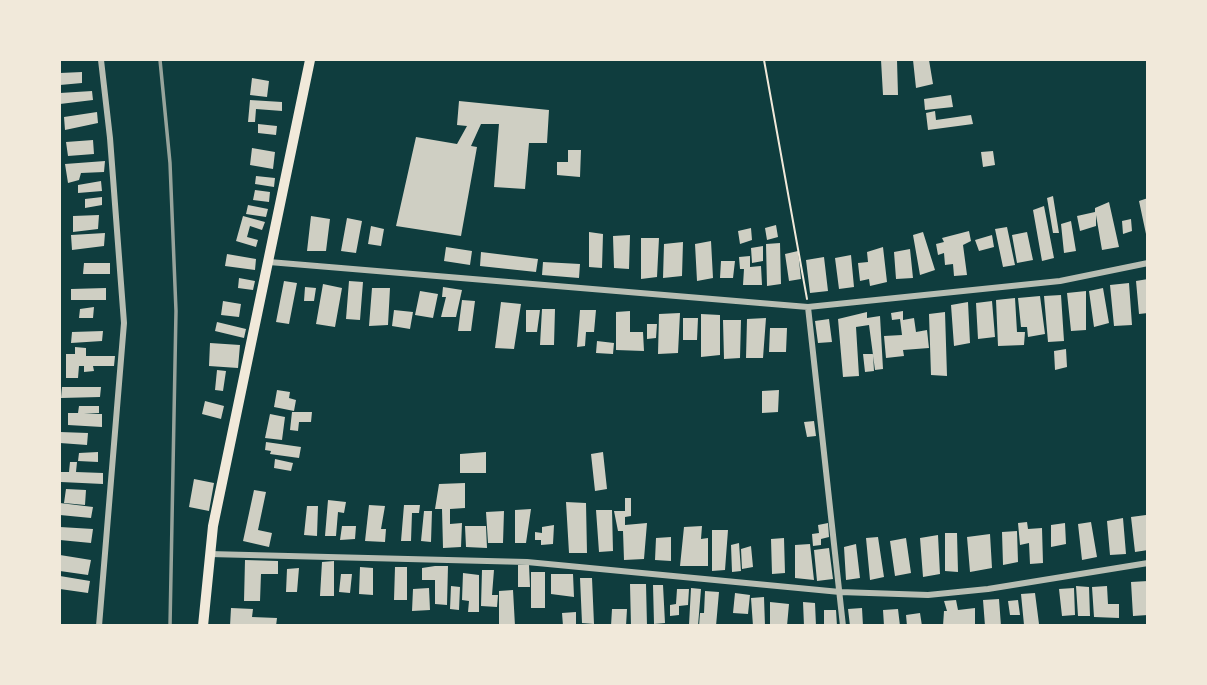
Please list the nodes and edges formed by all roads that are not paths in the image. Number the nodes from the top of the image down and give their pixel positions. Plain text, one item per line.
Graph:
1 (101, 60) edge
2 (310, 60) edge
3 (269, 262) junction
4 (1147, 263) edge
5 (808, 307) junction
6 (209, 554) junction
7 (1147, 564) edge
8 (840, 592) junction
9 (99, 625) edge
10 (203, 625) edge
11 (843, 625) edge

1 - 9 street
2 - 3 main road
3 - 5 street
3 - 6 main road
4 - 5 street
5 - 8 street
6 - 8 street
6 - 10 main road
7 - 8 street
8 - 11 street

